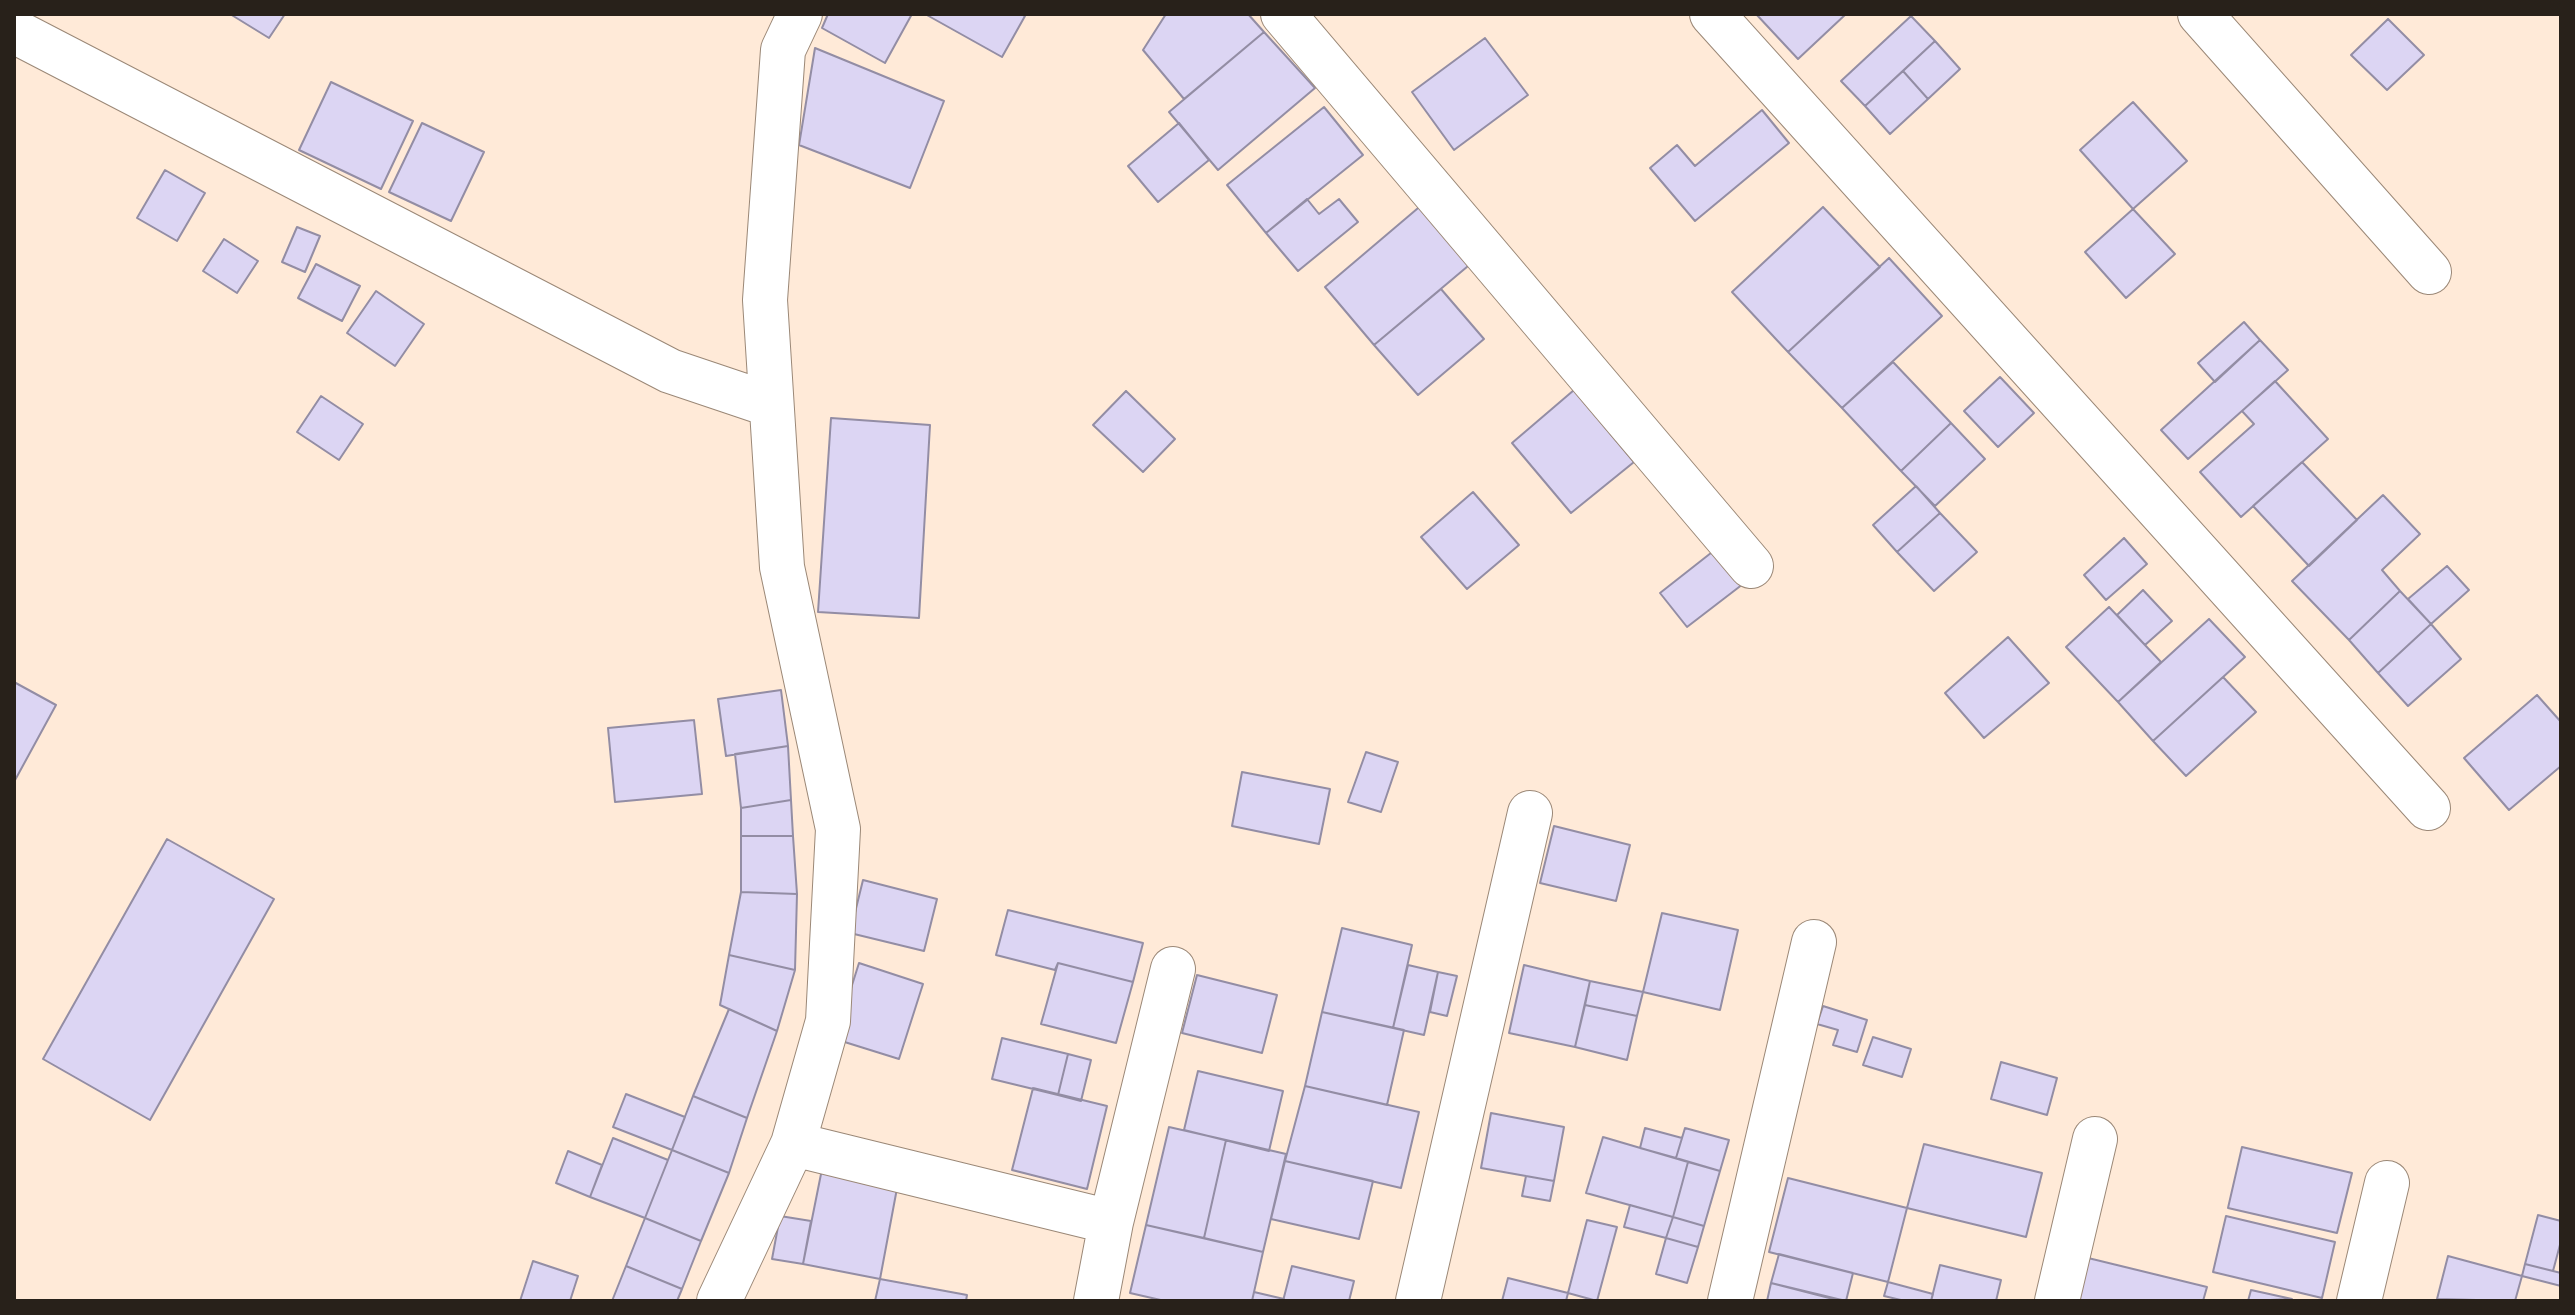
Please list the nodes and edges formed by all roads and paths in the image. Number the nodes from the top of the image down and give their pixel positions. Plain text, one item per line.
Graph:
1 (800, 14) edge
2 (1283, 14) edge
3 (1712, 14) edge
4 (2200, 14) edge
5 (14, 31) edge
6 (2429, 272) dead end
7 (771, 405) junction
8 (1751, 566) dead end
9 (2428, 808) dead end
10 (1530, 813) dead end
11 (1814, 942) dead end
12 (1173, 969) dead end
13 (2095, 1139) dead end
14 (793, 1144) junction
15 (2387, 1183) dead end
16 (1111, 1222) junction
17 (719, 1301) edge
18 (1096, 1301) edge
19 (1418, 1301) edge
20 (1730, 1301) edge
21 (2057, 1301) edge
22 (2359, 1301) edge

1 - 7 street
2 - 8 street
3 - 9 street
4 - 6 street
5 - 7 street
7 - 14 street
10 - 19 street
11 - 20 street
12 - 16 street
13 - 21 street
14 - 16 street
14 - 17 street
15 - 22 street
16 - 18 street

